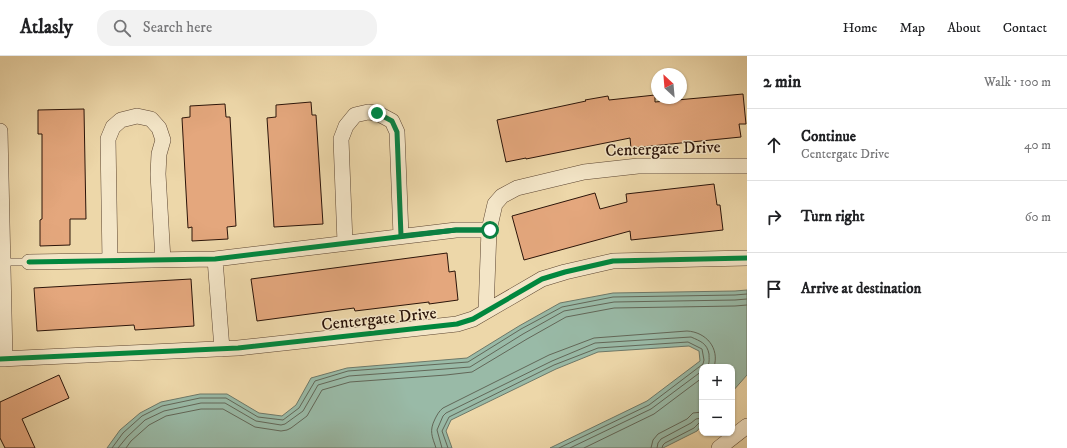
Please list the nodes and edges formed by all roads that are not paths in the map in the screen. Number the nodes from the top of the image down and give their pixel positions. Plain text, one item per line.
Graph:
1 (0, 130) edge
2 (747, 166) edge
3 (490, 230) junction
4 (401, 236) junction
5 (345, 243) junction
6 (747, 258) edge
7 (215, 259) junction
8 (163, 260) junction
9 (110, 261) junction
10 (3, 262) junction
11 (29, 262) joint
12 (486, 311) junction
13 (222, 349) junction
14 (2, 359) edge
15 (747, 426) edge
16 (719, 448) edge

1 - 10 street, Centergate Drive
2 - 3 street, Centergate Drive
3 - 4 street
3 - 12 street, Centergate Drive
4 - 5 street
4 - 5 street
5 - 7 street
6 - 12 street, Centergate Drive
7 - 8 street
7 - 13 street
8 - 9 street
8 - 9 street
9 - 11 street
10 - 11 lane
10 - 14 street, Centergate Drive
12 - 13 street, Centergate Drive
13 - 14 street, Centergate Drive
15 - 16 street

